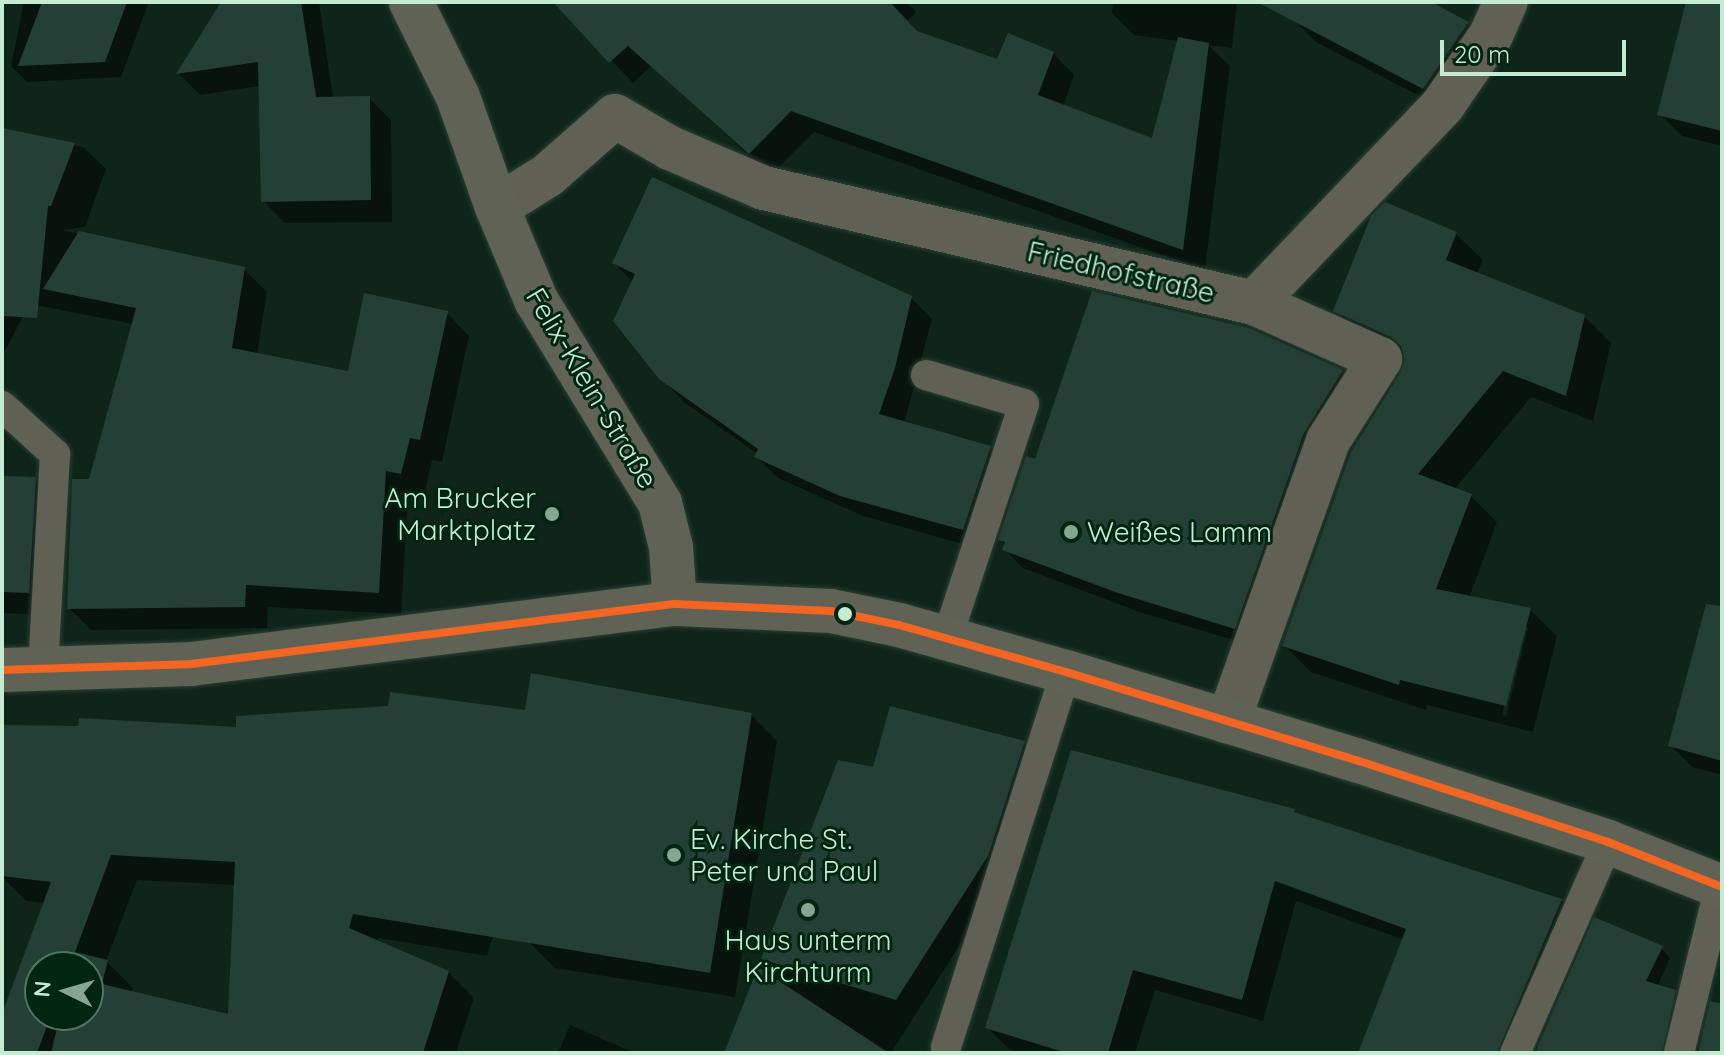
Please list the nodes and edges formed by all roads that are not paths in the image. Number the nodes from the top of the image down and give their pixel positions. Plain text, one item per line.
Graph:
1 (411, 2) edge
2 (1506, 2) edge
3 (497, 207) junction
4 (1254, 303) junction
5 (926, 375) dead end
6 (2, 406) edge
7 (675, 604) junction
8 (947, 638) junction
9 (22, 670) edge
10 (1066, 672) junction
11 (1228, 722) junction
12 (1608, 842) junction
13 (1721, 887) edge
14 (946, 1047) dead end
15 (1515, 1053) edge
16 (1679, 1053) edge

1 - 3 street, Felix-Klein-Straße
2 - 4 street, Friedhofstraße
3 - 4 street, Friedhofstraße
3 - 7 street, Felix-Klein-Straße
4 - 11 street
5 - 8 lane
6 - 9 lane
7 - 8 street
7 - 9 street
8 - 10 street
10 - 11 street
10 - 14 lane
11 - 12 street
12 - 13 street
12 - 15 lane
13 - 16 lane

